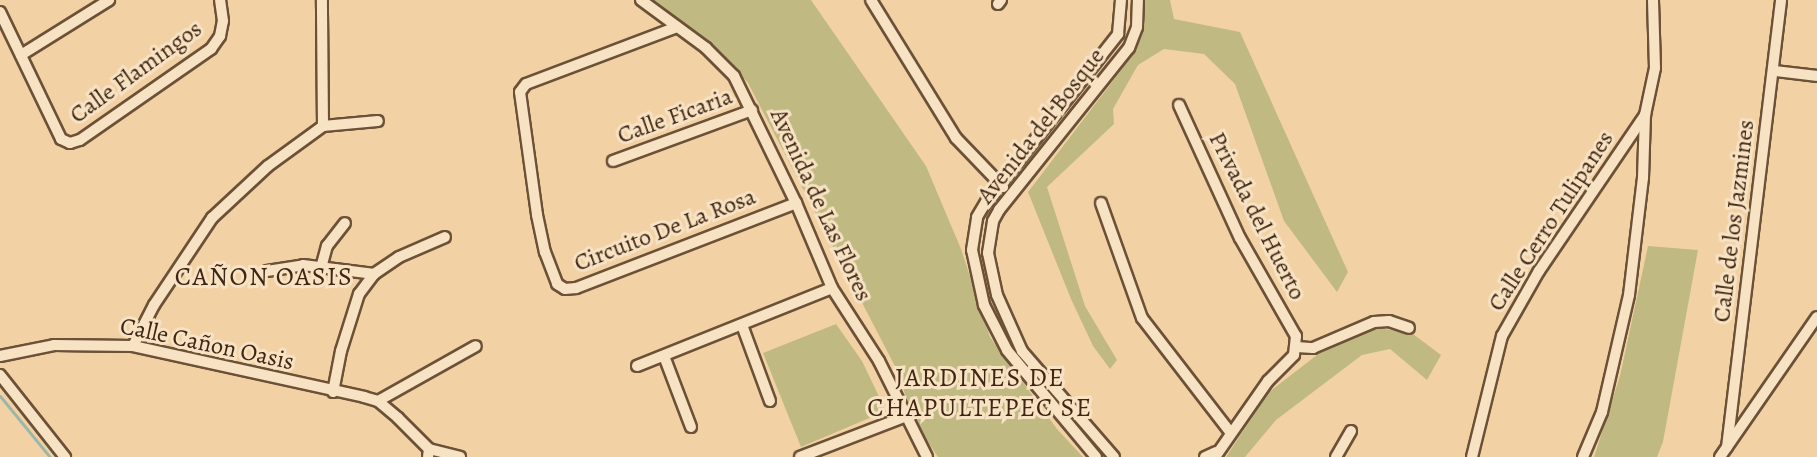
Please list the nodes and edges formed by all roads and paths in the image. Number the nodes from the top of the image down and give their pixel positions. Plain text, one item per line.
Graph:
1 (108, 0) edge
2 (220, 0) edge
3 (322, 0) edge
4 (641, 0) edge
5 (871, 0) edge
6 (1120, 0) edge
7 (1138, 0) edge
8 (1653, 0) edge
9 (1781, 0) edge
10 (0, 12) edge
11 (677, 27) junction
12 (21, 55) junction
13 (1775, 71) junction
14 (1817, 76) edge
15 (1179, 105) dead end
16 (752, 110) junction
17 (1645, 115) junction
18 (378, 122) dead end
19 (323, 126) junction
20 (613, 161) dead end
21 (999, 183) junction
22 (1010, 194) junction
23 (796, 203) junction
24 (1101, 203) dead end
25 (345, 223) dead end
26 (445, 237) dead end
27 (321, 268) junction
28 (267, 271) dead end
29 (374, 274) junction
30 (832, 288) junction
31 (1817, 317) edge
32 (742, 325) junction
33 (1409, 328) dead end
34 (133, 346) junction
35 (476, 346) dead end
36 (1297, 347) junction
37 (0, 356) edge
38 (664, 356) junction
39 (637, 366) dead end
40 (0, 375) edge
41 (333, 393) junction
42 (770, 401) dead end
43 (378, 402) junction
44 (904, 417) junction
45 (691, 427) dead end
46 (1351, 430) dead end
47 (1230, 432) junction
48 (1727, 447) junction
49 (428, 453) edge
50 (1216, 455) edge
51 (65, 457) edge
52 (460, 457) edge
53 (800, 457) edge
54 (927, 457) edge
55 (1096, 457) edge
56 (1114, 457) edge
57 (1205, 457) edge
58 (1336, 457) edge
59 (1472, 457) edge
60 (1583, 457) edge
61 (1720, 457) edge

1 - 12 street
2 - 12 street, Calle Flamingos
3 - 19 street
4 - 11 street, Avenida de Las Flores
5 - 21 street
6 - 21 street, Avenida del Bosque
7 - 22 street, Avenida del Bosque
8 - 17 street
9 - 13 street, Calle de los Jazmines
10 - 12 street, Calle Flamingos
11 - 16 street, Avenida de Las Flores
11 - 23 street, Circuito De La Rosa
13 - 14 street
13 - 48 street, Calle de los Jazmines
15 - 36 street, Privada del Huerto
16 - 20 street, Calle Ficaria
16 - 23 street, Avenida de Las Flores
17 - 59 street, Calle Cerro Tulipanes
17 - 60 street
18 - 19 street
19 - 34 street
21 - 22 street
21 - 55 street, Avenida del Bosque
22 - 56 street, Avenida del Bosque
23 - 30 street, Avenida de Las Flores
24 - 47 street
25 - 27 street
26 - 29 street
27 - 28 street
27 - 29 street
29 - 41 street
30 - 32 street
30 - 44 street, Avenida de Las Flores
31 - 48 street
32 - 38 street
32 - 42 street
33 - 36 street
34 - 37 street, Calle Cañon Oasis
34 - 41 street, Calle Cañon Oasis
35 - 43 street
36 - 47 street
38 - 39 street
38 - 45 street
40 - 51 street
41 - 43 street, Calle Cañon Oasis
43 - 49 street
44 - 53 street
44 - 54 street, Avenida de Las Flores
46 - 58 street
47 - 50 street
48 - 61 street
49 - 52 street
50 - 57 street

